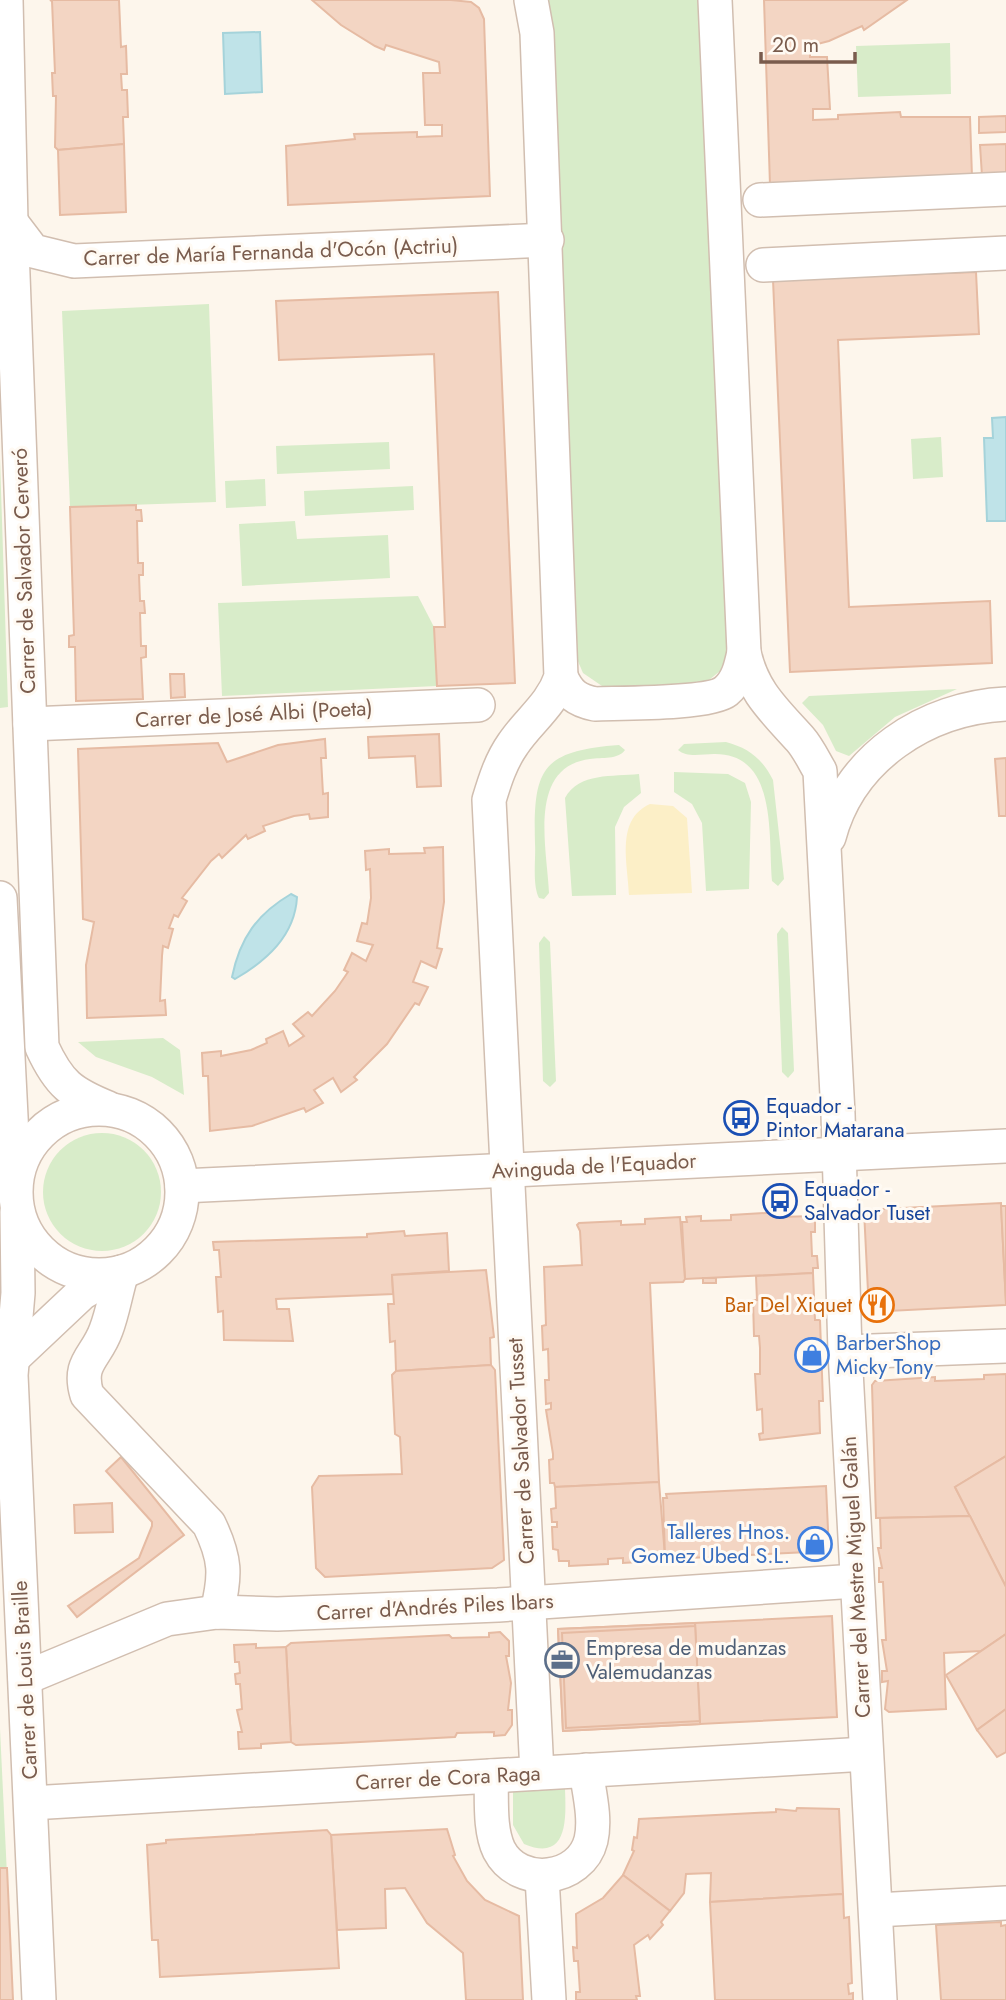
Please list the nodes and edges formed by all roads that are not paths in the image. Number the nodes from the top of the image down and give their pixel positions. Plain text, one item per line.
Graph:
1 (6, 0) edge
2 (531, 0) edge
3 (715, 0) edge
4 (1006, 189) edge
5 (760, 200) dead end
6 (11, 222) junction
7 (547, 240) junction
8 (1006, 253) edge
9 (763, 265) dead end
10 (744, 652) junction
11 (561, 677) junction
12 (1006, 704) edge
13 (478, 705) dead end
14 (30, 724) junction
15 (825, 853) junction
16 (0, 898) edge
17 (1, 965) edge
18 (108, 1108) junction
19 (1006, 1146) edge
20 (838, 1154) junction
21 (507, 1170) junction
22 (182, 1186) junction
23 (16, 1200) junction
24 (0, 1241) edge
25 (119, 1273) junction
26 (1006, 1346) edge
27 (845, 1352) junction
28 (6, 1357) edge
29 (856, 1581) junction
30 (529, 1603) junction
31 (217, 1612) junction
32 (25, 1678) junction
33 (866, 1754) junction
34 (586, 1770) junction
35 (537, 1773) junction
36 (491, 1776) junction
37 (31, 1802) junction
38 (542, 1877) junction
39 (1006, 1903) edge
40 (876, 1910) junction
41 (39, 2000) edge
42 (549, 2000) edge
43 (880, 2000) edge

1 - 6 street, Carrer de Salvador Cerveró
2 - 7 street
3 - 10 street
4 - 5 street
6 - 7 street, Carrer de María Fernanda d'Ocón (Actriu)
6 - 14 street, Carrer de Salvador Cerveró
7 - 11 street
8 - 9 street
10 - 11 street
10 - 15 street, Carrer del Mestre Miguel Galán
11 - 21 street, Carrer de Salvador Tusset
12 - 15 street
13 - 14 street, Carrer de José Albi (Poeta)
14 - 18 street, Carrer de Salvador Cerveró
15 - 20 street, Carrer del Mestre Miguel Galán
16 - 17 street
17 - 23 street
18 - 22 street
18 - 23 street
19 - 20 street, Avinguda de l'Equador
20 - 21 street, Avinguda de l'Equador
20 - 27 street, Carrer del Mestre Miguel Galán
21 - 22 street, Avinguda de l'Equador
21 - 30 street, Carrer de Salvador Tusset
22 - 25 street
23 - 24 street
23 - 25 street
23 - 28 street, Carrer de Louis Braille
25 - 28 street
25 - 31 street
26 - 27 street
27 - 29 street, Carrer del Mestre Miguel Galán
28 - 32 street, Carrer de Louis Braille
29 - 30 street, Carrer d'Andrés Piles Ibars
29 - 33 street, Carrer del Mestre Miguel Galán
30 - 31 street, Carrer d'Andrés Piles Ibars
30 - 35 street, Carrer de Salvador Tusset
31 - 32 street, Carrer d'Andrés Piles Ibars
32 - 37 street, Carrer de Louis Braille
33 - 34 street, Carrer de Cora Raga
33 - 40 street, Carrer del Mestre Miguel Galán
34 - 35 street, Carrer de Cora Raga
34 - 38 street
35 - 36 street, Carrer de Cora Raga
36 - 37 street, Carrer de Cora Raga
36 - 38 street
37 - 41 street, Carrer de Louis Braille
38 - 42 street
39 - 40 street
40 - 43 street, Carrer del Mestre Miguel Galán

